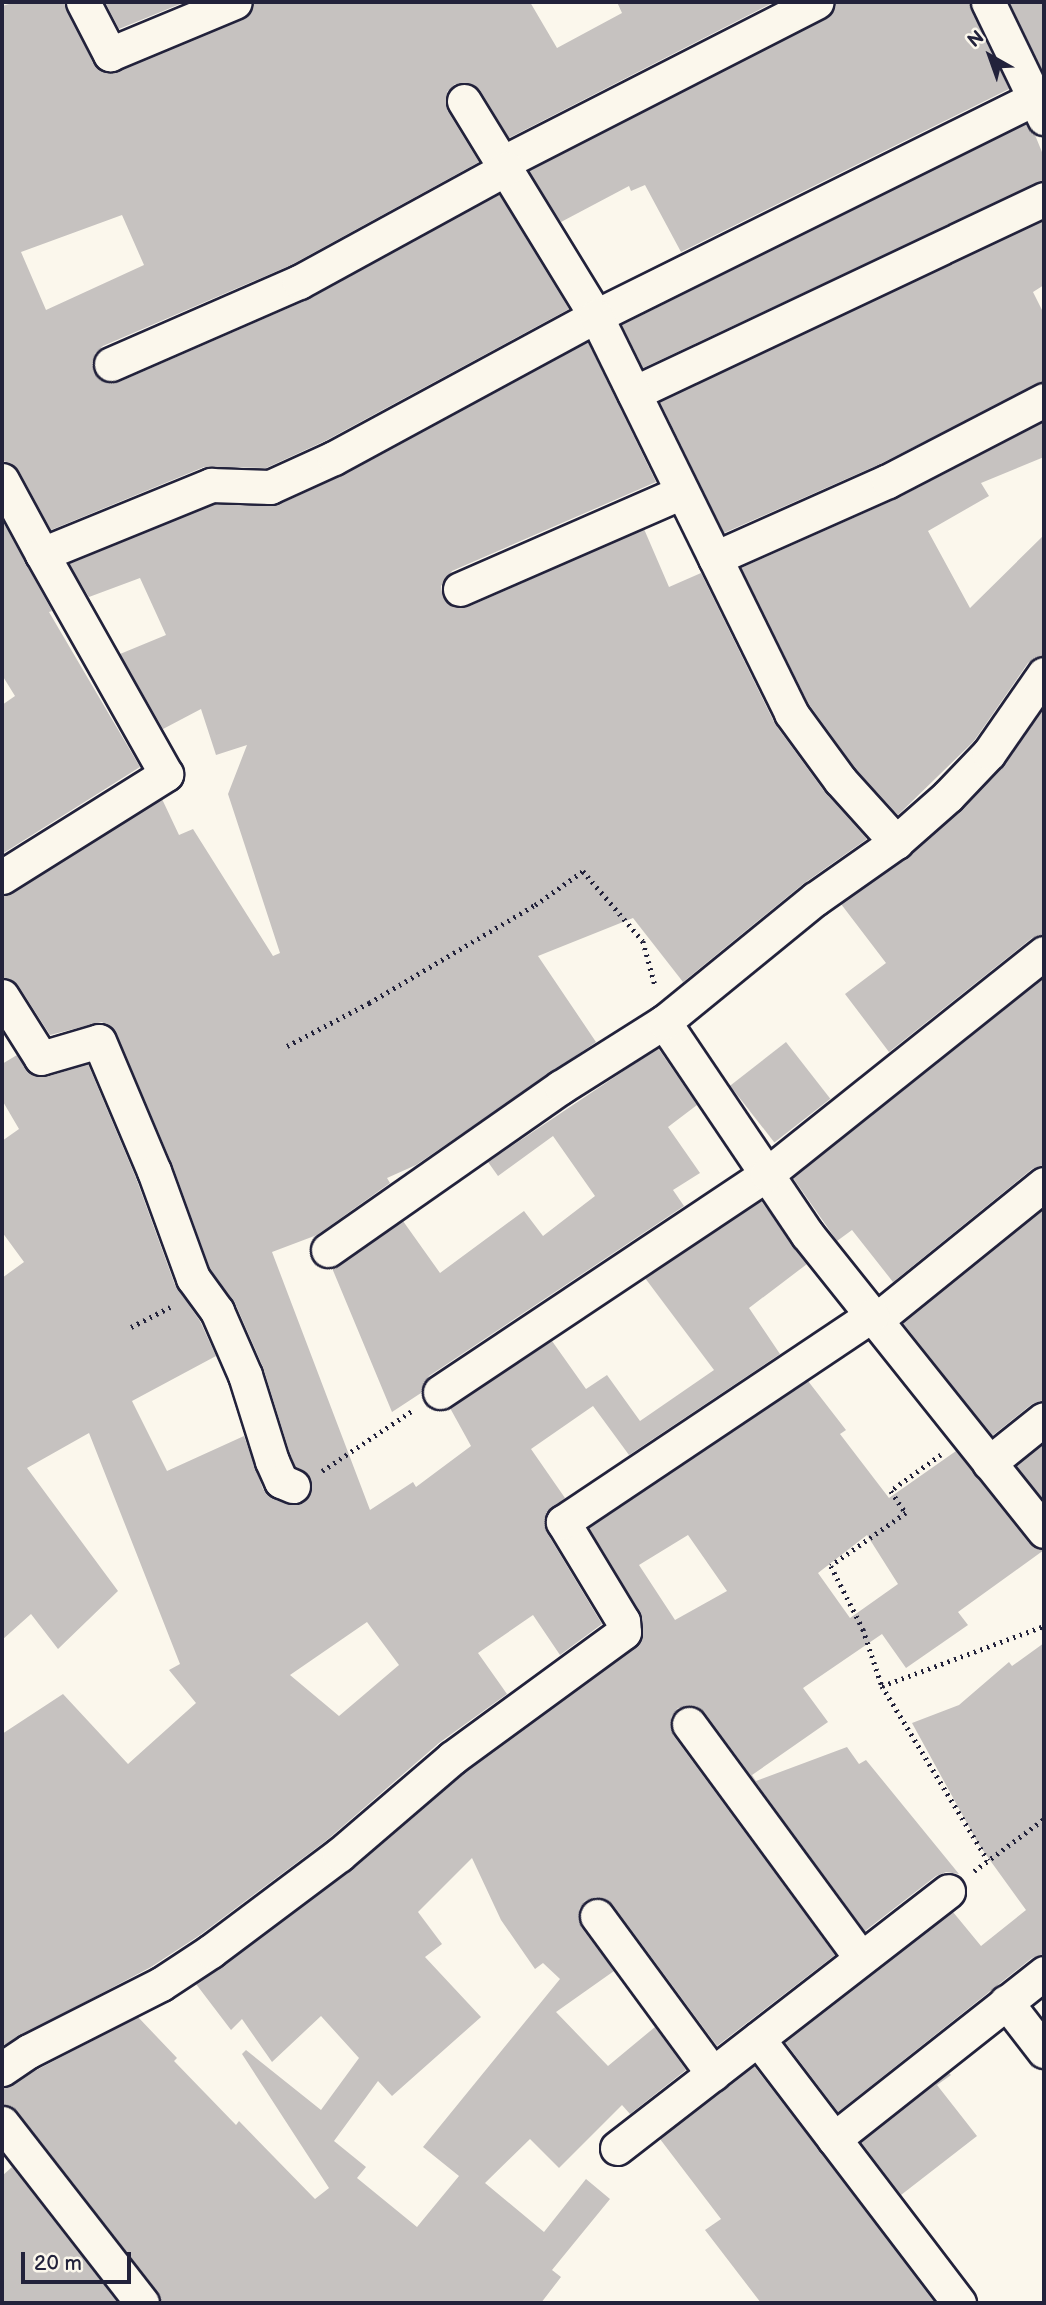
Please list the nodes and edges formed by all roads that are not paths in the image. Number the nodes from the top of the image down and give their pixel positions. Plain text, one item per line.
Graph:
1 (83, 2) edge
2 (235, 2) edge
3 (816, 2) edge
4 (988, 2) edge
5 (464, 101) dead end
6 (1040, 108) edge
7 (505, 165) junction
8 (1044, 199) edge
9 (596, 316) junction
10 (111, 364) dead end
11 (634, 393) junction
12 (1044, 400) edge
13 (2, 480) edge
14 (682, 492) junction
15 (41, 554) junction
16 (715, 558) junction
17 (460, 589) dead end
18 (1044, 674) edge
19 (896, 842) junction
20 (2, 877) edge
21 (1044, 953) edge
22 (2, 996) edge
23 (664, 1022) junction
24 (767, 1174) junction
25 (1044, 1184) edge
26 (328, 1250) dead end
27 (874, 1317) junction
28 (440, 1392) road end
29 (1044, 1419) edge
30 (989, 1463) junction
31 (293, 1486) road end
32 (1044, 1531) edge
33 (689, 1724) dead end
34 (948, 1891) road end
35 (597, 1916) dead end
36 (861, 1958) junction
37 (1044, 1973) edge
38 (1006, 2002) junction
39 (758, 2039) junction
40 (1044, 2051) edge
41 (2, 2068) edge
42 (713, 2074) junction
43 (2, 2123) edge
44 (834, 2139) junction
45 (617, 2148) dead end
46 (142, 2303) edge
47 (959, 2303) edge

1 - 2 street
3 - 7 street
4 - 6 street
5 - 7 street
6 - 9 street
7 - 9 street
7 - 10 street
8 - 11 street
9 - 11 street
9 - 15 street
11 - 14 street
12 - 16 street
13 - 15 street
14 - 16 street
14 - 17 street
15 - 20 street
16 - 19 street
18 - 19 street
19 - 23 street
21 - 24 street
22 - 31 street
23 - 24 street
23 - 26 street
24 - 27 street
24 - 28 street
25 - 27 street
27 - 30 street
27 - 41 street
29 - 30 street
30 - 32 street
33 - 36 street
34 - 36 street
35 - 42 street
36 - 39 street
37 - 38 street
38 - 40 street
38 - 44 street
39 - 42 street
39 - 44 street
42 - 45 street
43 - 46 street
44 - 47 street

